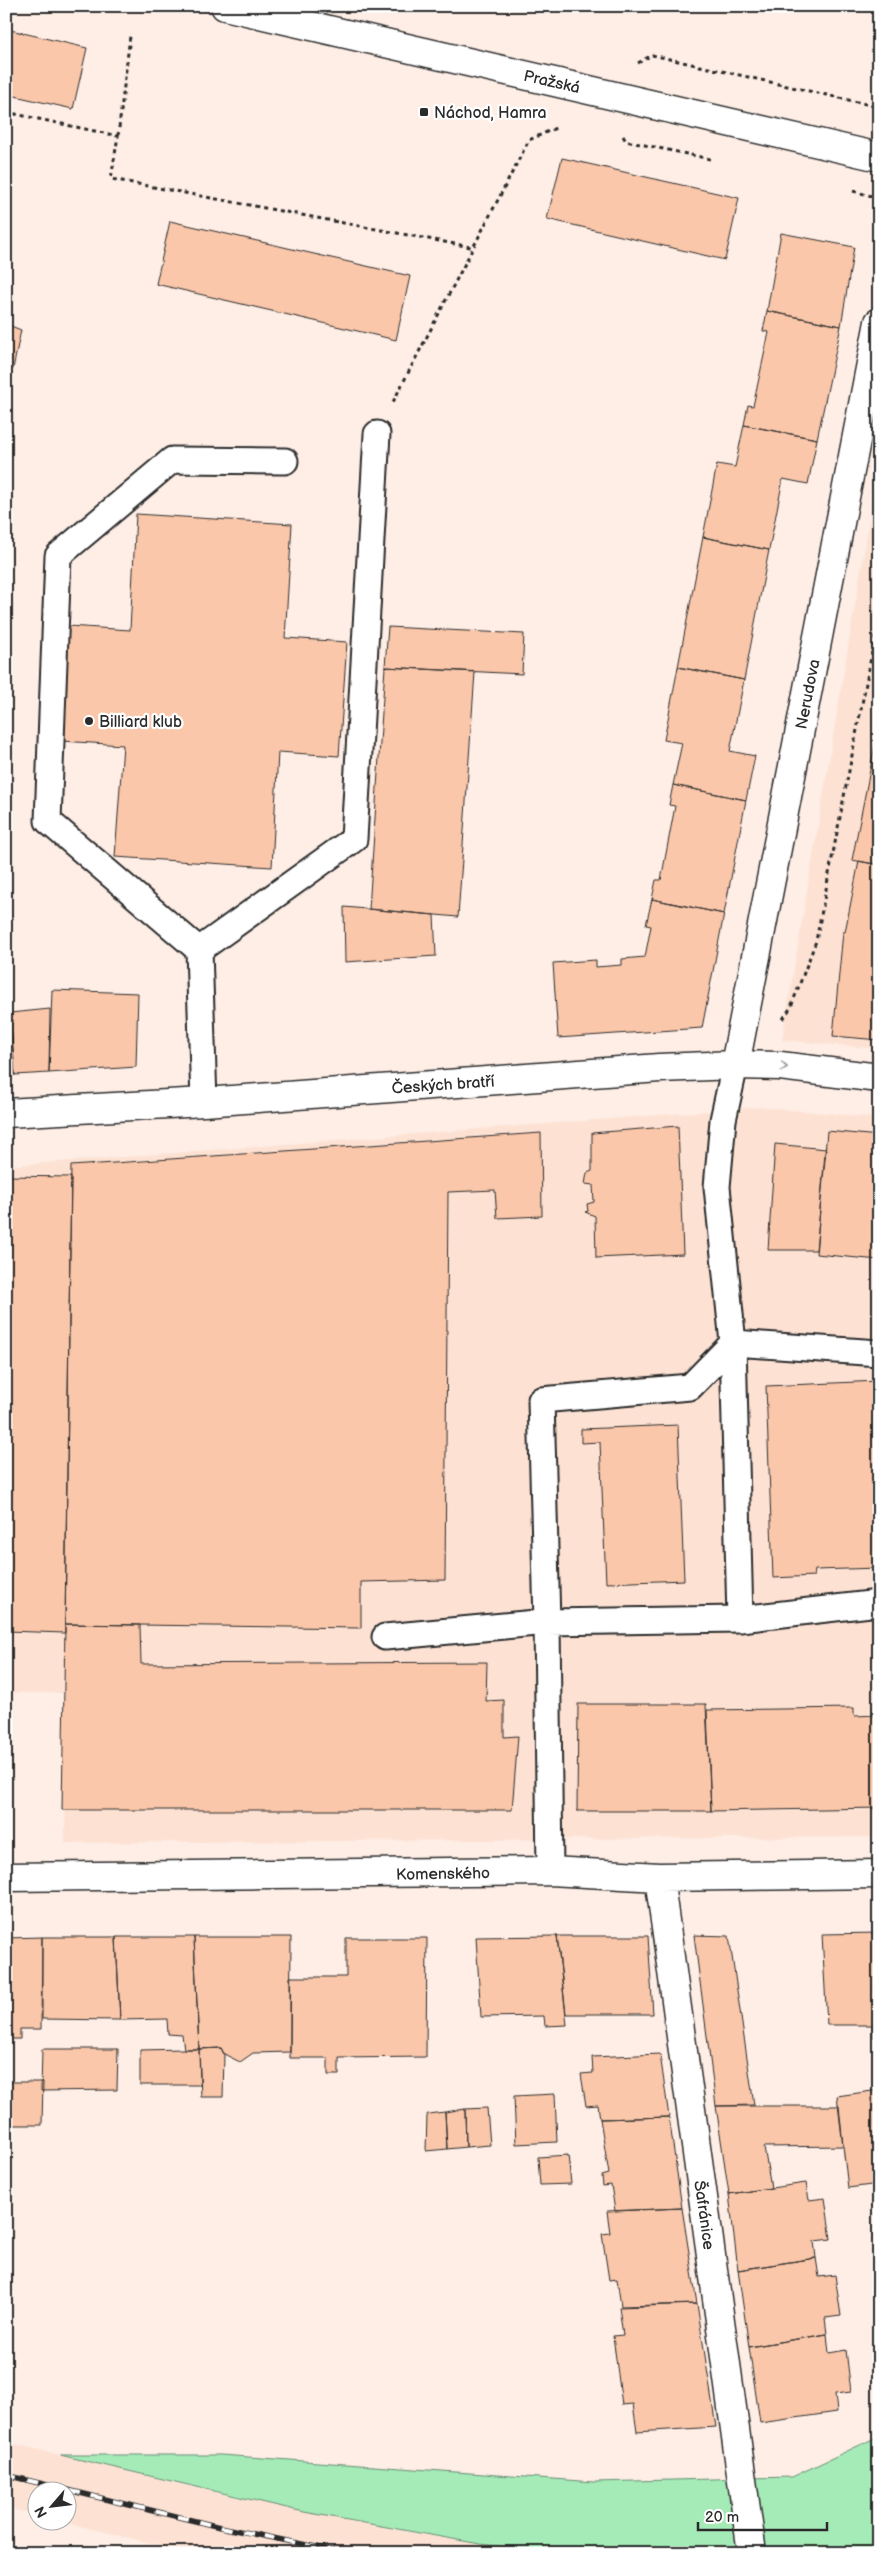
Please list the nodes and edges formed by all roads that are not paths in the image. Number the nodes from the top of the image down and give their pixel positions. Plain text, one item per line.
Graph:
1 (224, 6) edge
2 (879, 157) edge
3 (879, 322) edge
4 (376, 434) road end
5 (285, 461) dead end
6 (199, 950) junction
7 (735, 1065) junction
8 (879, 1078) edge
9 (204, 1102) junction
10 (6, 1113) edge
11 (734, 1343) junction
12 (879, 1353) edge
13 (879, 1603) edge
14 (740, 1618) junction
15 (547, 1622) junction
16 (385, 1637) dead end
17 (550, 1871) junction
18 (879, 1874) edge
19 (6, 1877) edge
20 (659, 1877) junction
21 (752, 2553) edge

1 - 2 street, Pražská
3 - 7 street, Nerudova
4 - 6 lane
5 - 6 lane
6 - 9 lane
7 -> 8 street, Českých bratří
7 - 9 street, Českých bratří
7 - 11 lane
9 - 10 street, Českých bratří
11 - 12 lane
11 - 14 lane
11 - 15 lane
13 - 14 lane
14 - 15 lane
15 - 16 lane
15 - 17 lane
17 - 19 street, Komenského
17 - 20 street, Komenského
18 - 20 street, Komenského
20 - 21 street, Šafránice

